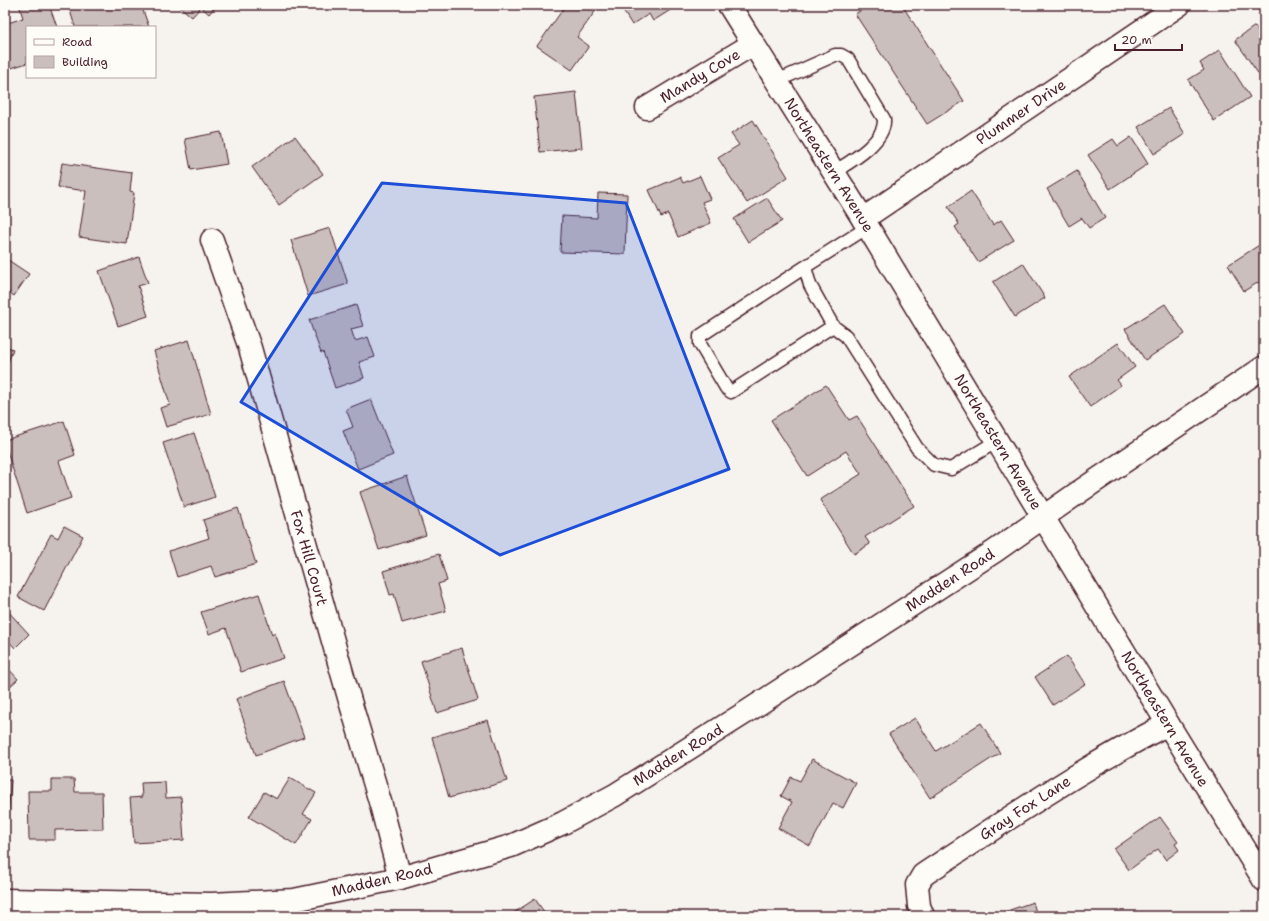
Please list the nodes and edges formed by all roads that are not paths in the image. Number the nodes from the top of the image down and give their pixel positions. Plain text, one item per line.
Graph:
1 (729, 5) edge
2 (1179, 5) edge
3 (753, 44) junction
4 (777, 81) junction
5 (646, 108) dead end
6 (834, 172) junction
7 (866, 223) junction
8 (212, 240) dead end
9 (805, 267) junction
10 (833, 326) junction
11 (1264, 367) edge
12 (997, 441) junction
13 (1043, 517) junction
14 (1168, 724) junction
15 (400, 878) junction
16 (1264, 880) edge
17 (5, 900) edge
18 (923, 916) edge

1 - 3 street, Northeastern Avenue
2 - 7 street, Plummer Drive
3 - 4 street, Northeastern Avenue
3 - 5 street, Mandy Cove
4 - 6 street, Northeastern Avenue
4 - 6 lane
6 - 7 street, Northeastern Avenue
7 - 9 lane
7 - 12 street, Northeastern Avenue
8 - 15 street, Fox Hill Court
9 - 10 lane
9 - 10 lane
10 - 12 lane
11 - 13 street, Madden Road
12 - 13 street, Northeastern Avenue
13 - 14 street, Northeastern Avenue
13 - 15 street, Madden Road
14 - 16 street, Northeastern Avenue
14 - 18 street, Gray Fox Lane
15 - 17 street, Madden Road

